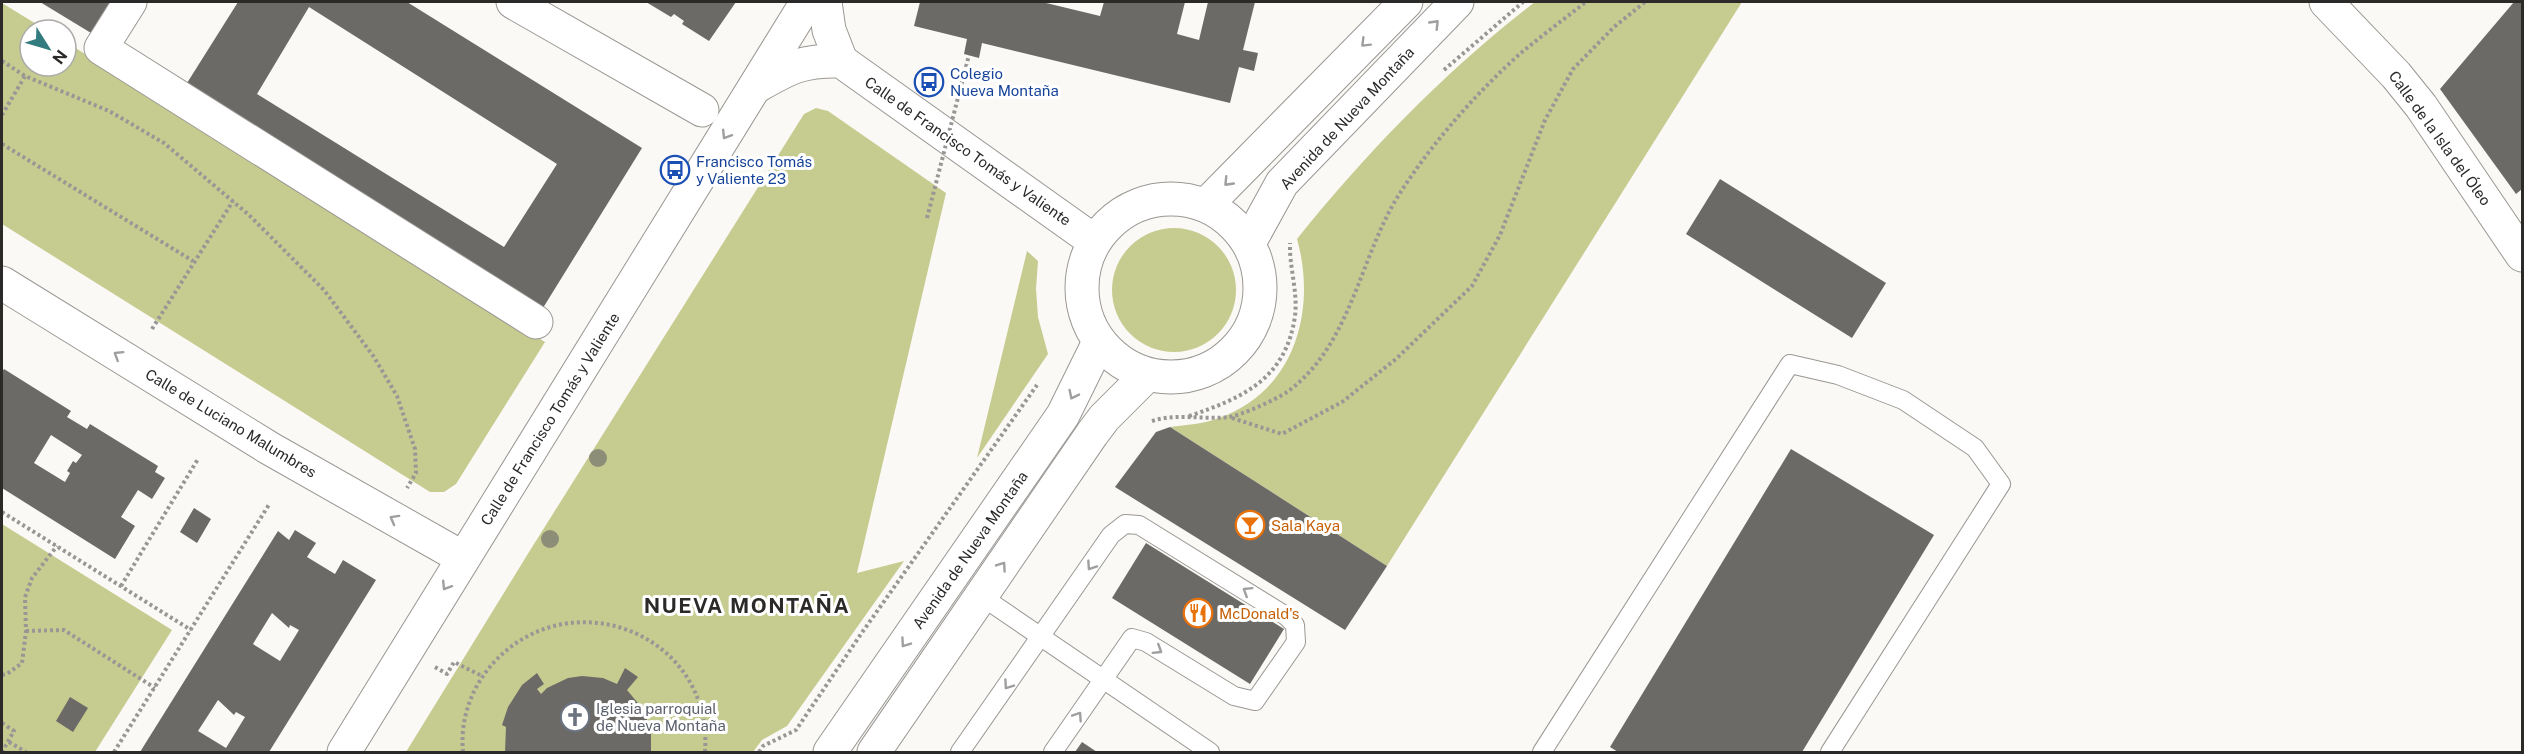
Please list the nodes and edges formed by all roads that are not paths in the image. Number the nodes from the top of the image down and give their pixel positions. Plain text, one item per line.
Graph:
1 (130, 2) edge
2 (513, 2) edge
3 (807, 2) edge
4 (825, 2) edge
5 (1406, 2) edge
6 (1457, 2) edge
7 (2326, 2) edge
8 (841, 62) junction
9 (757, 86) junction
10 (702, 110) dead end
11 (1206, 205) junction
12 (1094, 241) junction
13 (1249, 243) junction
14 (2523, 255) edge
15 (2, 283) edge
16 (536, 322) dead end
17 (1099, 342) junction
18 (1147, 375) junction
19 (463, 558) junction
20 (981, 596) junction
21 (1042, 637) junction
22 (1103, 679) junction
23 (344, 753) edge
24 (830, 753) edge
25 (874, 753) edge
26 (960, 753) edge
27 (1053, 753) edge
28 (1210, 753) edge
29 (1542, 753) edge
30 (1830, 753) edge

1 - 16 street
2 - 10 street
3 - 9 street, Calle de Francisco Tomás y Valiente
4 - 8 street
5 -> 11 street
13 -> 6 street, Avenida de Nueva Montaña
7 - 14 street, Calle de la Isla del Óleo
8 - 9 street, Calle de Francisco Tomás y Valiente
8 - 12 street, Calle de Francisco Tomás y Valiente
9 -> 19 street, Calle de Francisco Tomás y Valiente
11 - 12 street
11 - 13 street
12 - 17 street
13 - 18 street
19 -> 15 street, Calle de Luciano Malumbres
17 - 18 street
17 -> 24 street, Avenida de Nueva Montaña
20 -> 18 street
19 -> 23 street, Calle de Francisco Tomás y Valiente
20 - 21 lane
20 - 25 street
21 - 22 lane
22 -> 21 lane
21 -> 26 lane
27 -> 22 lane
22 - 28 lane
29 - 30 lane

